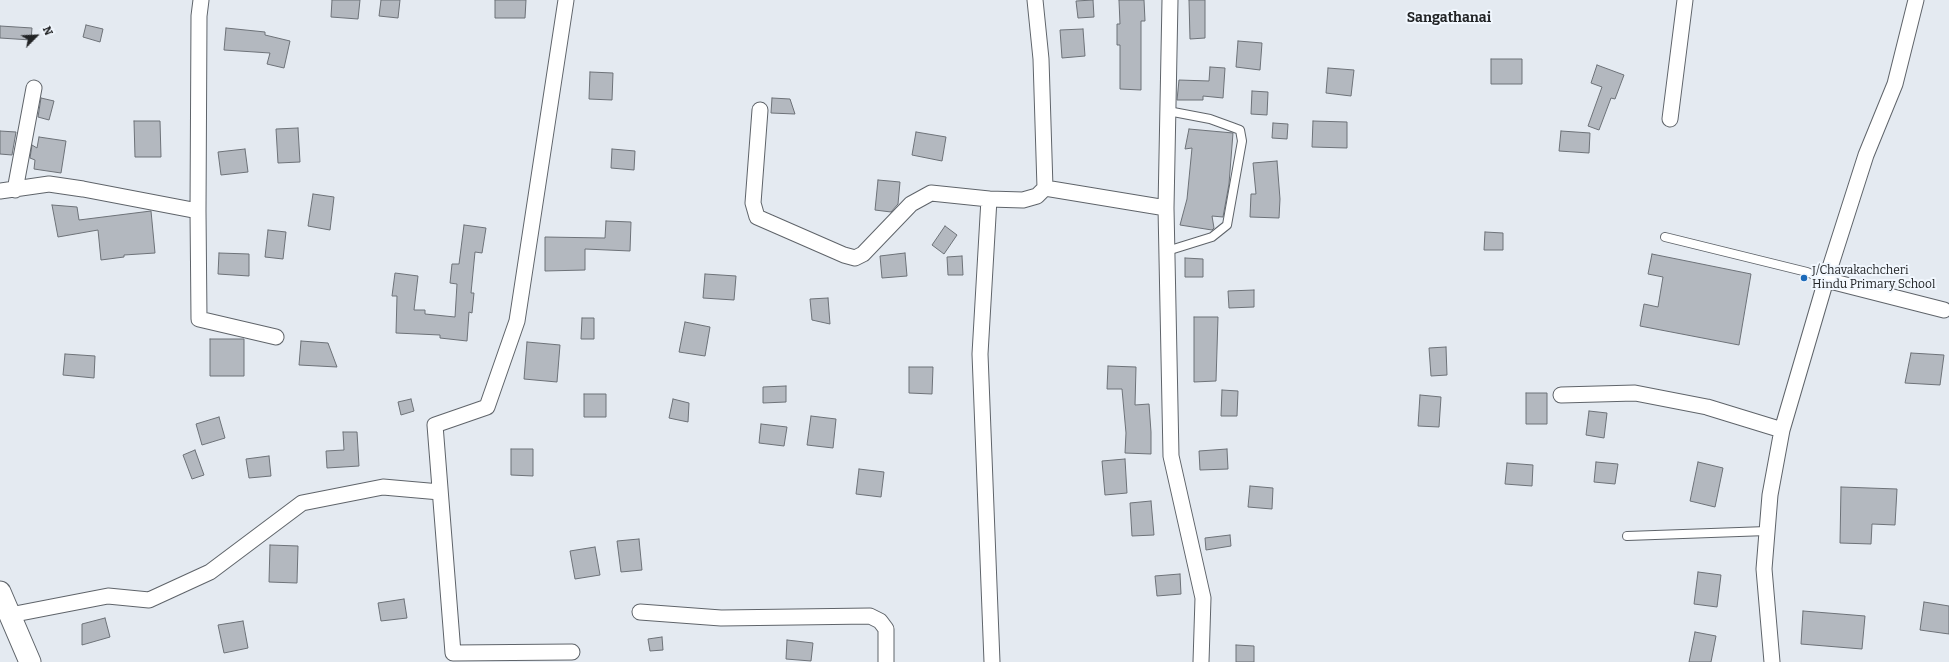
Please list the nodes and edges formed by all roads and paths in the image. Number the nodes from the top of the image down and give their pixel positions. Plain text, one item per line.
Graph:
1 (201, 0) edge
2 (566, 0) edge
3 (1035, 0) edge
4 (1170, 0) edge
5 (1685, 0) edge
6 (1916, 0) edge
7 (34, 88) dead end
8 (760, 110) dead end
9 (1168, 111) junction
10 (1670, 119) dead end
11 (1045, 188) junction
12 (15, 190) junction
13 (0, 191) edge
14 (989, 199) junction
15 (1166, 208) junction
16 (198, 211) junction
17 (1665, 237) dead end
18 (1167, 251) junction
19 (1826, 280) junction
20 (1944, 310) dead end
21 (276, 337) dead end
22 (1561, 395) dead end
23 (1782, 430) junction
24 (440, 492) junction
25 (1767, 531) junction
26 (1627, 536) dead end
27 (0, 592) edge
28 (640, 612) dead end
29 (10, 615) junction
30 (572, 652) dead end
31 (30, 662) edge
32 (886, 662) edge
33 (992, 662) edge
34 (1201, 662) edge
35 (1772, 662) edge

1 - 16 street
2 - 24 street
3 - 11 street
4 - 9 street
5 - 10 street
6 - 19 street
7 - 12 street
8 - 14 street
9 - 15 street
9 - 18 lane
11 - 14 street
11 - 15 street
12 - 13 street
12 - 16 street
14 - 33 street
15 - 18 street
16 - 21 street
17 - 19 lane
18 - 34 street
19 - 20 street
19 - 23 street
22 - 23 street
23 - 25 street
24 - 29 street
24 - 30 street
25 - 26 lane
25 - 35 street
27 - 29 main road
28 - 32 street
29 - 31 main road

